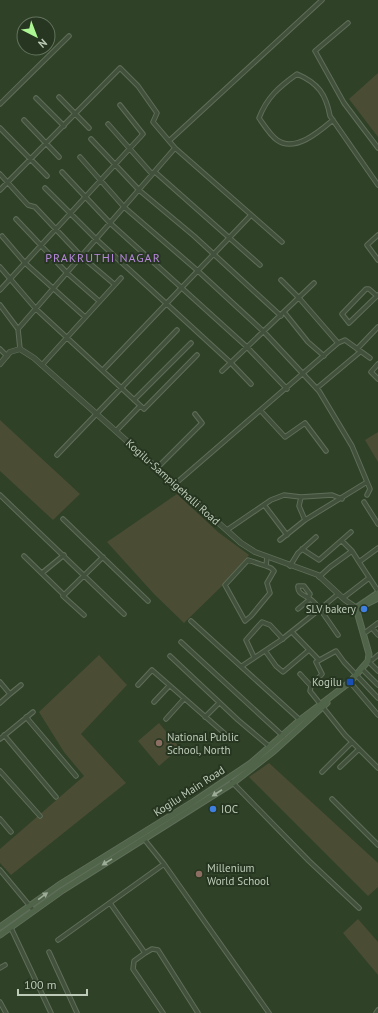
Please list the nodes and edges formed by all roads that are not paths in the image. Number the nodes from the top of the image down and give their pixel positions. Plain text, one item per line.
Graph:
1 (322, 0) edge
2 (348, 23) dead end
3 (69, 36) dead end
4 (56, 48) edge
5 (48, 56) edge
6 (0, 96) edge
7 (60, 97) dead end
8 (36, 98) dead end
9 (4, 100) junction
10 (0, 104) edge
11 (120, 105) dead end
12 (76, 114) junction
13 (24, 120) dead end
14 (333, 120) junction
15 (108, 124) dead end
16 (64, 126) junction
17 (0, 128) edge
18 (89, 128) dead end
19 (91, 139) dead end
20 (169, 141) junction
21 (46, 144) junction
22 (130, 148) junction
23 (175, 148) junction
24 (378, 148) edge
25 (59, 157) dead end
26 (80, 157) dead end
27 (32, 159) junction
28 (114, 165) junction
29 (62, 172) dead end
30 (153, 173) junction
31 (0, 174) edge
32 (46, 176) dead end
33 (100, 180) junction
34 (8, 183) junction
35 (378, 185) edge
36 (44, 188) dead end
37 (0, 190) edge
38 (139, 190) junction
39 (85, 197) junction
40 (124, 207) junction
41 (70, 213) junction
42 (251, 215) junction
43 (16, 219) dead end
44 (110, 223) junction
45 (55, 229) junction
46 (378, 235) edge
47 (2, 236) dead end
48 (229, 238) junction
49 (96, 239) junction
50 (282, 242) dead end
51 (40, 246) junction
52 (214, 254) junction
53 (81, 256) junction
54 (378, 260) edge
55 (25, 263) junction
56 (260, 265) dead end
57 (0, 267) edge
58 (198, 271) junction
59 (67, 273) junction
60 (121, 278) dead end
61 (10, 279) junction
62 (280, 280) dead end
63 (314, 283) dead end
64 (114, 284) junction
65 (182, 287) junction
66 (53, 289) junction
67 (0, 290) edge
68 (378, 295) edge
69 (299, 298) junction
70 (99, 301) junction
71 (166, 304) junction
72 (0, 305) edge
73 (36, 309) junction
74 (284, 312) junction
75 (281, 316) junction
76 (85, 317) junction
77 (378, 327) edge
78 (18, 329) junction
79 (177, 330) dead end
80 (264, 332) junction
81 (67, 337) junction
82 (191, 343) dead end
83 (338, 343) junction
84 (247, 347) junction
85 (0, 349) edge
86 (20, 349) junction
87 (358, 350) junction
88 (197, 355) dead end
89 (7, 356) junction
90 (324, 356) junction
91 (370, 358) dead end
92 (231, 363) junction
93 (0, 364) edge
94 (378, 364) edge
95 (42, 365) junction
96 (103, 370) junction
97 (222, 371) dead end
98 (304, 374) junction
99 (378, 379) edge
100 (250, 384) dead end
101 (120, 387) junction
102 (317, 388) junction
103 (287, 389) junction
104 (134, 400) junction
105 (140, 406) junction
106 (261, 411) junction
107 (96, 414) junction
108 (194, 414) dead end
109 (116, 431) junction
110 (326, 451) dead end
111 (57, 454) dead end
112 (157, 468) junction
113 (367, 482) junction
114 (175, 484) junction
115 (0, 495) edge
116 (367, 495) dead end
117 (301, 497) junction
118 (342, 499) junction
119 (364, 502) dead end
120 (265, 506) junction
121 (63, 519) dead end
122 (304, 520) junction
123 (378, 524) edge
124 (227, 530) junction
125 (351, 532) dead end
126 (287, 535) junction
127 (316, 537) dead end
128 (280, 540) dead end
129 (342, 541) junction
130 (378, 548) edge
131 (302, 549) junction
132 (352, 551) junction
133 (64, 555) junction
134 (24, 556) dead end
135 (103, 557) junction
136 (267, 557) junction
137 (359, 562) junction
138 (266, 566) junction
139 (290, 566) junction
140 (42, 573) junction
141 (85, 575) junction
142 (319, 577) junction
143 (369, 578) junction
144 (378, 592) edge
145 (338, 594) junction
146 (64, 595) junction
147 (343, 598) junction
148 (378, 598) edge
149 (148, 601) dead end
150 (298, 609) dead end
151 (320, 609) junction
152 (358, 609) junction
153 (124, 614) dead end
154 (84, 615) dead end
155 (191, 621) dead end
156 (378, 623) edge
157 (372, 628) junction
158 (292, 632) junction
159 (366, 632) junction
160 (338, 635) dead end
161 (378, 635) edge
162 (283, 639) junction
163 (181, 642) dead end
164 (309, 650) junction
165 (266, 652) junction
166 (378, 655) edge
167 (170, 656) dead end
168 (254, 657) junction
169 (318, 659) junction
170 (369, 660) junction
171 (242, 666) junction
172 (363, 670) junction
173 (378, 671) edge
174 (300, 674) dead end
175 (357, 676) junction
176 (0, 682) edge
177 (351, 683) junction
178 (20, 685) dead end
179 (138, 685) dead end
180 (378, 685) edge
181 (169, 686) junction
182 (312, 686) junction
183 (10, 694) junction
184 (378, 698) edge
185 (184, 699) junction
186 (154, 702) dead end
187 (0, 703) edge
188 (219, 703) junction
189 (322, 705) junction
190 (33, 712) dead end
191 (378, 714) edge
192 (26, 717) junction
193 (205, 718) junction
194 (166, 719) dead end
195 (300, 720) junction
196 (4, 735) junction
197 (282, 736) junction
198 (0, 739) edge
199 (232, 740) dead end
200 (352, 742) junction
201 (270, 747) junction
202 (359, 749) junction
203 (340, 767) dead end
204 (378, 768) edge
205 (0, 771) edge
206 (322, 772) dead end
207 (76, 776) dead end
208 (228, 778) junction
209 (233, 783) junction
210 (56, 798) dead end
211 (332, 799) dead end
212 (40, 816) dead end
213 (0, 819) edge
214 (10, 832) dead end
215 (144, 839) junction
216 (378, 845) edge
217 (164, 864) junction
218 (0, 870) edge
219 (110, 903) junction
220 (30, 906) junction
221 (359, 908) dead end
222 (34, 911) junction
223 (0, 927) edge
224 (11, 928) junction
225 (0, 935) edge
226 (58, 940) dead end
227 (49, 952) dead end
228 (145, 953) junction
229 (4, 965) dead end
230 (0, 968) edge
231 (0, 1002) edge
232 (378, 1010) edge
233 (162, 1012) edge
234 (6, 1013) edge
235 (51, 1013) edge
236 (77, 1013) edge
237 (157, 1013) edge
238 (198, 1013) edge
239 (269, 1013) edge
240 (376, 1013) edge

1 - 20 street
2 - 24 street
3 - 4 street
5 - 9 street
6 - 9 street
7 - 12 street
8 - 16 street
9 - 10 street
11 - 22 street
12 - 16 street
12 - 18 street
12 - 20 street
13 - 21 street
14 - 14 street
14 - 35 street
15 - 22 street
16 - 21 street
17 - 27 street
19 - 28 street
20 - 23 street
21 - 25 street
21 - 27 street
22 - 28 street
22 - 30 street
23 - 30 street
23 - 42 street
26 - 33 street
27 - 32 street
27 - 34 street
28 - 33 street
28 - 38 street
29 - 39 street
30 - 38 street
30 - 48 street
31 - 34 street
33 - 39 street
33 - 40 street
34 - 37 street
34 - 45 street
36 - 41 street
38 - 40 street
38 - 52 street
39 - 41 street
39 - 44 street
40 - 44 street
40 - 58 street
41 - 45 street
41 - 49 street
42 - 48 street
42 - 50 street
43 - 51 street
44 - 49 street
44 - 65 street
45 - 51 street
45 - 53 street
46 - 54 street
47 - 55 street
48 - 52 street
48 - 56 street
49 - 53 street
49 - 71 street
51 - 55 street
51 - 59 street
52 - 58 street
52 - 75 street
53 - 59 street
53 - 64 street
55 - 61 street
55 - 66 street
57 - 61 street
58 - 65 street
58 - 80 street
59 - 66 street
59 - 70 street
60 - 64 street
61 - 67 street
61 - 73 street
62 - 69 street
63 - 69 street
64 - 70 street
65 - 71 street
65 - 84 street
66 - 73 street
66 - 76 street
68 - 68 street
69 - 74 street
69 - 83 street
70 - 76 street
71 - 92 street
71 - 96 street
72 - 78 street
73 - 78 street
73 - 81 street
74 - 75 street
74 - 90 street
75 - 80 street
76 - 81 street
77 - 87 street
78 - 86 street
79 - 101 street
80 - 84 street
80 - 98 street
81 - 95 street
81 - 96 street
82 - 104 street
83 - 87 street
83 - 90 street
84 - 92 street
84 - 103 street
85 - 89 street
86 - 89 street
86 - 95 street, Kogilu-Sampigehalli Road
87 - 91 street
87 - 102 street
88 - 105 street
89 - 93 street
90 - 98 street
92 - 97 street
92 - 100 street
94 - 99 street
95 - 107 street, Kogilu-Sampigehalli Road
96 - 101 street
98 - 102 street
98 - 103 street
101 - 104 street
101 - 107 street
102 - 113 street
103 - 106 street
104 - 105 street
105 - 109 street
106 - 110 street
106 - 114 street
107 - 109 street, Kogilu-Sampigehalli Road
107 - 111 street
108 - 112 street
109 - 112 street, Kogilu-Sampigehalli Road
112 - 114 street, Kogilu-Sampigehalli Road
113 - 116 street
113 - 118 street
114 - 124 street, Kogilu-Sampigehalli Road
115 - 133 street
117 - 118 street
117 - 120 street
117 - 122 street
118 - 122 street
119 - 123 street
120 - 124 street
120 - 126 street
121 - 135 street
122 - 126 street
124 - 136 street, Kogilu-Sampigehalli Road
125 - 129 street
126 - 128 street
127 - 131 street
129 - 131 street
129 - 132 street
130 - 137 street
131 - 139 street
132 - 137 street
132 - 142 street
133 - 140 street
133 - 141 street
134 - 140 street
135 - 141 street
135 - 149 street
136 - 138 street
136 - 139 street, Kogilu-Sampigehalli Road
137 - 143 street
138 - 138 street
139 - 142 street, Kogilu-Sampigehalli Road
140 - 146 street
141 - 146 street
141 - 153 street
142 - 145 street, Kogilu-Sampigehalli Road
143 - 144 street
143 - 147 street
144 - 152 main road
145 - 147 street, Kogilu-Sampigehalli Road
145 - 151 street
146 - 154 street
147 - 152 street, Kogilu-Sampigehalli Road
148 - 152 main road
150 - 151 street
151 - 158 street
151 - 160 street
152 - 159 main road
152 - 170 main road
155 - 171 street
156 - 157 street
157 - 159 street
157 - 161 street
158 - 162 street
158 - 164 street
159 - 170 main road
162 - 165 street
162 - 168 street
163 - 197 street
164 - 165 street
164 - 169 street
165 - 168 street
166 - 170 street
167 - 188 street
168 - 171 street
169 - 175 street
169 - 182 street
170 - 172 main road, Kogilu Main Road
170 - 173 street
171 - 195 street
172 - 175 main road, Kogilu Main Road
172 - 180 street
174 - 182 street
175 - 177 main road, Kogilu Main Road
175 - 184 street
176 - 183 street
177 - 189 main road, Kogilu Main Road
177 - 191 street
178 - 183 street
179 - 181 street
181 - 185 street
181 - 186 street
182 - 189 street
183 - 187 street
185 - 193 street
185 - 194 street
188 - 193 street
188 - 201 street
189 - 195 main road, Kogilu Main Road
189 - 200 street
189 - 209 main road, Kogilu Main Road
190 - 192 street
192 - 196 street
192 - 207 street
193 - 199 street
195 - 197 main road, Kogilu Main Road
196 - 198 street
196 - 210 street
197 - 201 main road, Kogilu Main Road
200 - 202 street
200 - 206 street
201 - 208 main road, Kogilu Main Road
202 - 203 street
202 - 204 street
205 - 212 street
208 - 209 street
220 -> 208 main road, Kogilu Main Road
209 -> 215 main road, Kogilu Main Road
209 - 221 street
211 - 216 street
213 - 214 street
215 - 217 street
215 -> 222 main road, Kogilu Main Road
217 - 219 street
217 - 239 street
218 - 220 street
219 - 226 street
219 - 228 street
220 - 222 street
220 - 223 main road, Kogilu Main Road
222 - 224 main road, Kogilu Main Road
224 - 225 main road, Kogilu Main Road
224 - 235 street
227 - 236 street
228 - 233 street
228 - 238 street
229 - 230 street
231 - 234 street
232 - 240 street
233 - 237 street

